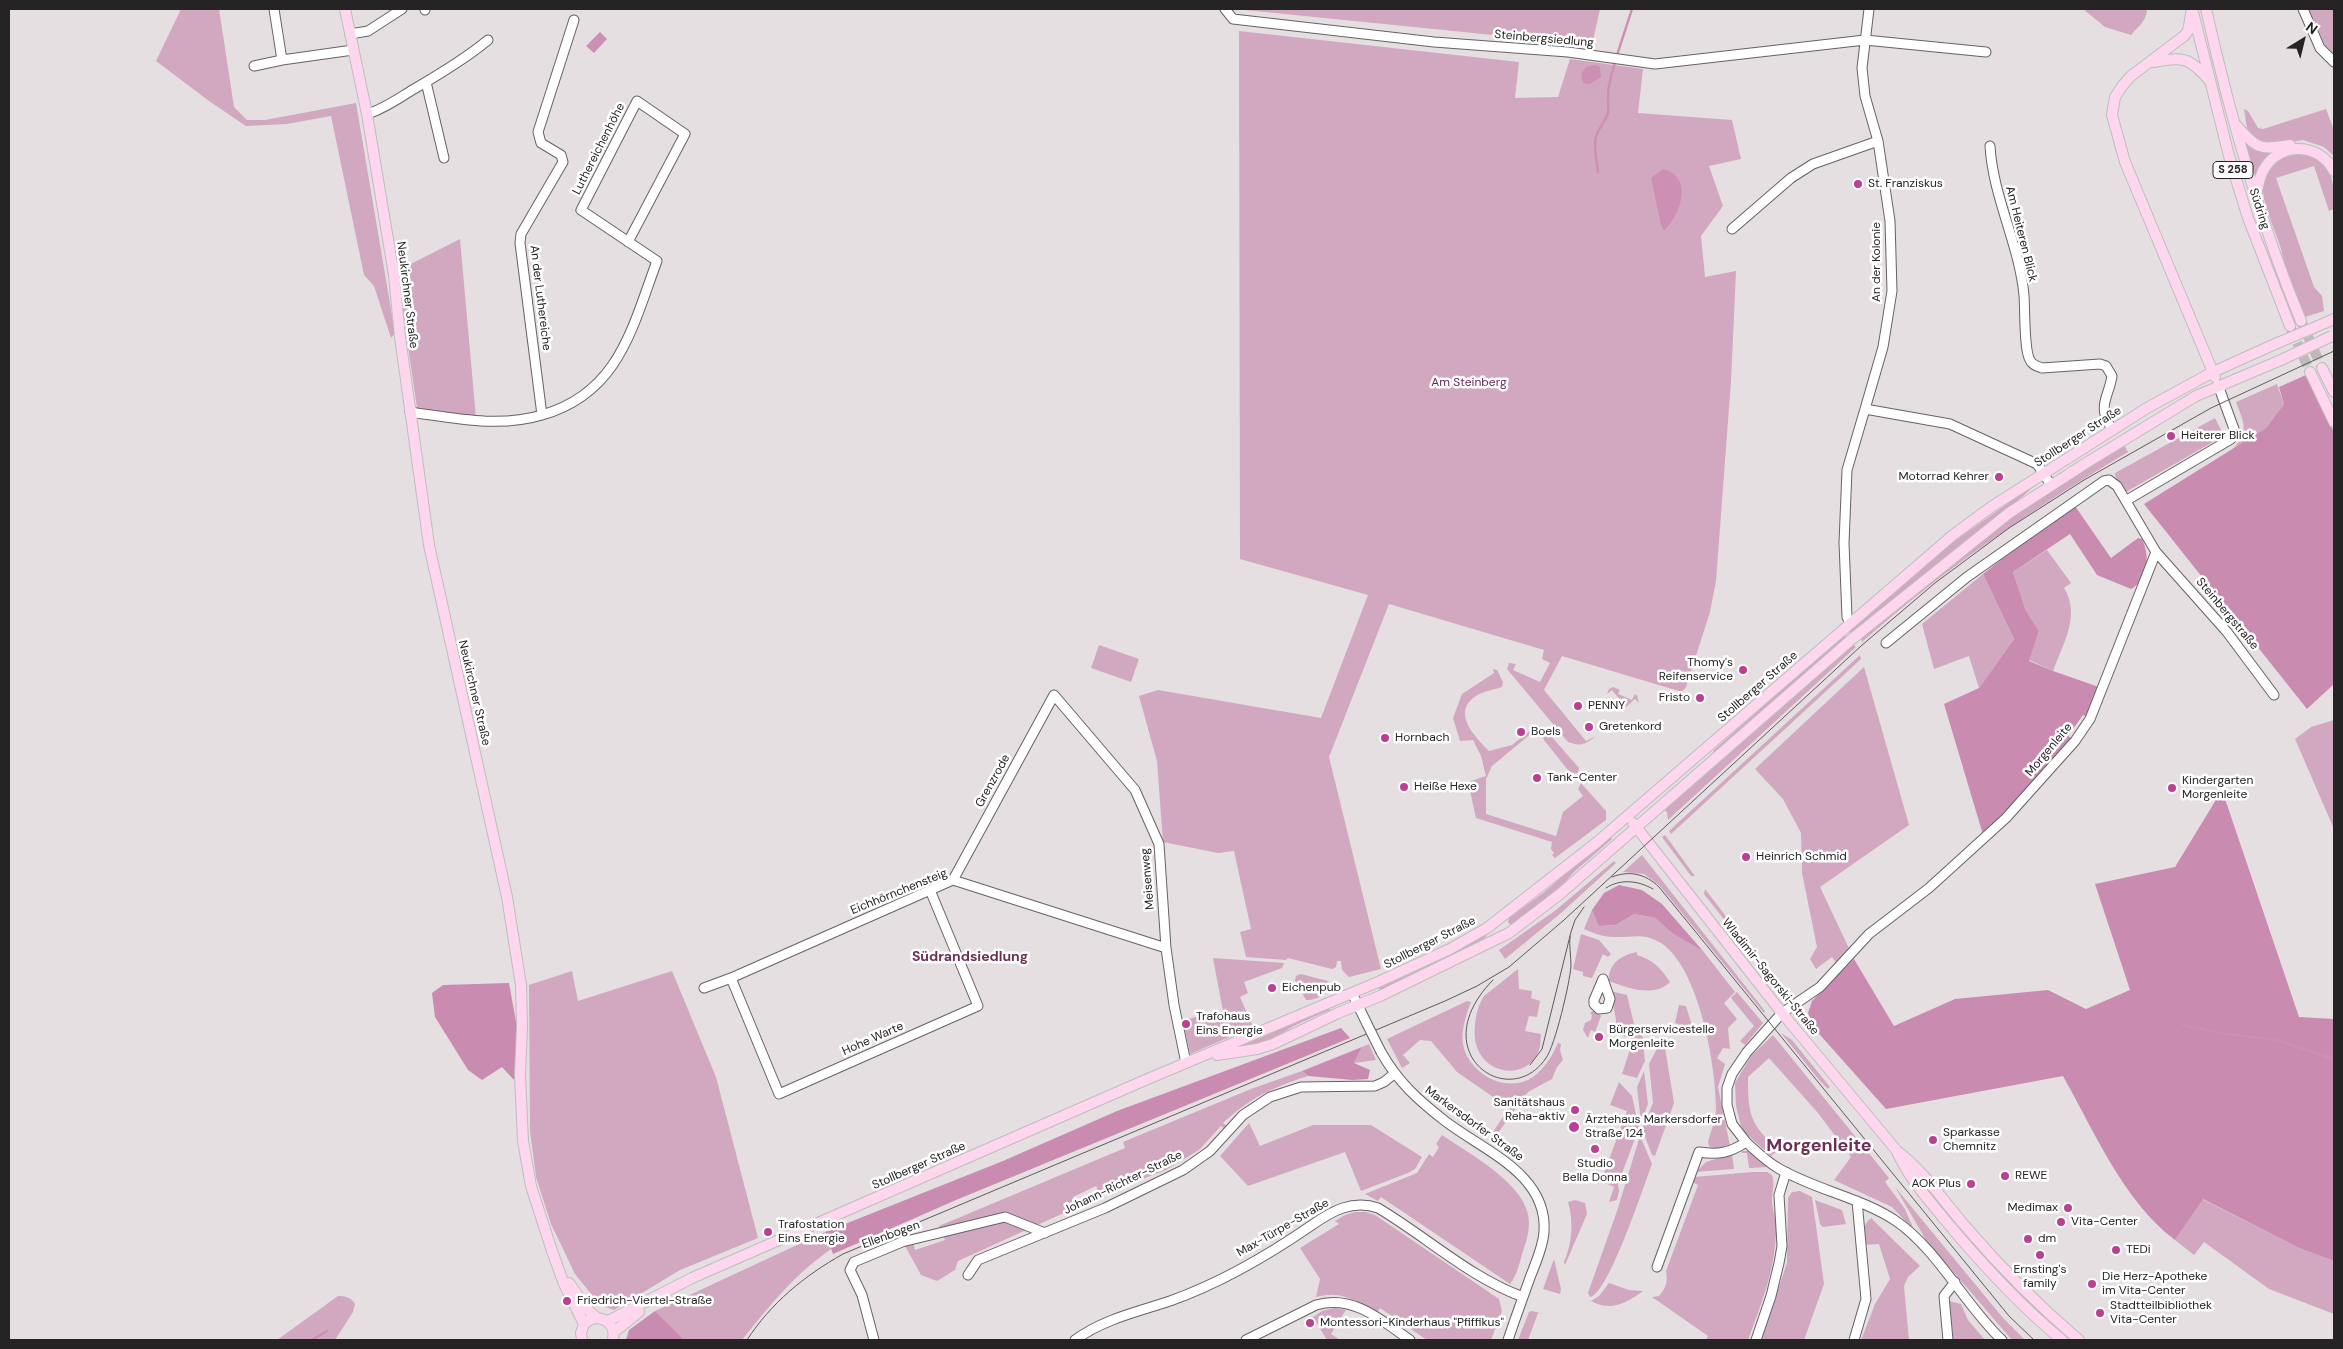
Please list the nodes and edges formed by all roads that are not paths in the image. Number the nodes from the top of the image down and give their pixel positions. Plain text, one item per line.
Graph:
1 (274, 9) edge
2 (344, 9) edge
3 (402, 9) edge
4 (1225, 9) edge
5 (1869, 9) edge
6 (2192, 9) edge
7 (2206, 9) edge
8 (2303, 9) edge
9 (574, 20) dead end
10 (350, 34) junction
11 (488, 40) dead end
12 (1865, 40) junction
13 (353, 50) junction
14 (1986, 52) dead end
15 (282, 60) junction
16 (2334, 62) edge
17 (254, 66) dead end
18 (2144, 67) junction
19 (2209, 81) junction
20 (426, 82) junction
21 (366, 114) junction
22 (2234, 123) junction
23 (1878, 142) junction
24 (1990, 146) dead end
25 (444, 158) dead end
26 (2334, 160) edge
27 (2334, 171) edge
28 (2256, 199) junction
29 (1732, 229) dead end
30 (628, 242) junction
31 (2331, 319) edge
32 (2301, 321) tunnel mouth
33 (2290, 326) tunnel mouth
34 (2333, 336) edge
35 (2322, 368) tunnel mouth
36 (2213, 372) junction
37 (2310, 372) tunnel mouth
38 (2218, 385) junction
39 (2334, 392) edge
40 (1865, 410) junction
41 (410, 412) junction
42 (542, 415) junction
43 (2334, 422) edge
44 (2112, 429) junction
45 (2045, 473) junction
46 (2051, 485) junction
47 (2127, 500) junction
48 (2156, 552) junction
49 (1850, 623) junction
50 (1886, 643) dead end
51 (1054, 695) joint
52 (2274, 696) dead end
53 (1627, 816) junction
54 (1636, 827) junction
55 (953, 880) junction
56 (930, 890) junction
57 (1166, 948) junction
58 (731, 978) junction
59 (704, 988) dead end
60 (1352, 993) junction
61 (1358, 1004) junction
62 (1782, 1013) junction
63 (1189, 1062) junction
64 (1394, 1074) junction
65 (1746, 1142) junction
66 (1897, 1151) junction
67 (1786, 1172) junction
68 (1858, 1201) junction
69 (1045, 1233) junction
70 (1657, 1267) dead end
71 (562, 1274) junction
72 (968, 1275) dead end
73 (1955, 1282) junction
74 (657, 1297) junction
75 (1522, 1298) junction
76 (597, 1318) junction
77 (608, 1321) junction
78 (584, 1324) junction
79 (613, 1336) edge
80 (580, 1339) edge
81 (874, 1340) edge
82 (1075, 1340) edge
83 (1246, 1340) edge
84 (1410, 1340) edge
85 (1508, 1340) edge
86 (1756, 1340) edge
87 (1854, 1340) edge
88 (1948, 1340) edge
89 (2002, 1340) edge
90 (2062, 1340) edge
91 (2079, 1340) edge

1 - 15 street
2 - 10 main road, Neukirchner Straße
3 - 10 street
4 - 12 street, Steinbergsiedlung
5 - 12 street
6 - 18 main road, S 258
6 - 19 main road, Südring / S 258
7 - 22 main road, Südring / S 258
8 - 16 street
9 - 42 street, An der Luthereiche
10 - 13 main road, Neukirchner Straße
11 - 20 street
12 - 14 street, Steinbergsiedlung
12 - 23 street
13 - 15 street
13 - 21 main road, Neukirchner Straße
15 - 17 street
18 - 19 main road, S 258
18 - 36 main road, S 258
19 - 33 main road, Südring / S 258
20 - 21 street
20 - 25 street
21 - 41 main road, Neukirchner Straße
22 - 26 main road, S 258
22 - 28 main road, Südring / S 258
23 - 29 street
23 - 40 street, An der Kolonie
24 - 44 street, Am Heiteren Blick
27 - 28 main road, S 258
28 - 32 main road, Südring / S 258
30 - 30 street, Luthereichenhöhe
30 - 42 street, Luthereichenhöhe
31 - 36 main road, Stollberger Straße, bridge
34 - 38 main road, Stollberger Straße, bridge
35 - 39 main road
36 - 38 main road
36 - 44 main road, Stollberger Straße
37 - 43 main road
38 - 46 main road, Stollberger Straße
38 - 47 street
40 - 45 street
40 - 49 street, An der Kolonie
41 - 42 street
41 - 71 main road, Neukirchner Straße
44 - 45 main road, Stollberger Straße
45 - 46 street
45 - 49 main road, Stollberger Straße
46 - 54 main road, Stollberger Straße
47 - 48 street
47 - 50 street
48 - 52 street, Steinbergstraße
48 - 62 street, Morgenleite
49 - 53 main road, Stollberger Straße
51 - 55 street, Grenzrode
51 - 57 street, Meisenweg
53 - 54 main road, Wladimir-Sagorski-Straße
53 - 60 main road, Stollberger Straße
54 - 61 main road, Stollberger Straße
54 - 62 main road, Wladimir-Sagorski-Straße
55 - 56 street, Eichhörnchensteig
55 - 57 street, Eichhörnchensteig
56 - 58 street, Eichhörnchensteig
56 - 58 street, Hohe Warte
57 - 63 street, Meisenweg
58 - 59 street, Eichhörnchensteig
60 - 61 street, Markersdorfer Straße
60 - 63 main road, Stollberger Straße
61 - 63 main road, Stollberger Straße
61 - 64 street, Markersdorfer Straße, bridge
62 - 65 street, Morgenleite
62 - 66 main road, Wladimir-Sagorski-Straße
63 - 74 main road, Stollberger Straße
64 - 69 street, Johann-Richter-Straße
64 - 75 street, Markersdorfer Straße
65 - 67 street, Morgenleite
65 - 70 street
66 - 90 main road, Wladimir-Sagorski-Straße
66 - 91 main road, Wladimir-Sagorski-Straße
67 - 68 street, Morgenleite
67 - 86 street
68 - 73 street, Morgenleite
68 - 87 street
69 - 72 street, Johann-Richter-Straße
69 - 81 street, Ellenbogen
71 - 76 main road, Neukirchner Straße
71 - 78 main road, Neukirchner Straße
73 - 88 street
73 - 89 street, Morgenleite
74 - 77 main road, Stollberger Straße
74 - 79 main road, Stollberger Straße
75 - 82 street, Max-Türpe-Straße
75 - 85 street, Markersdorfer Straße
76 - 77 main road
76 - 78 main road
77 - 79 main road
78 - 80 main road
83 - 84 street

